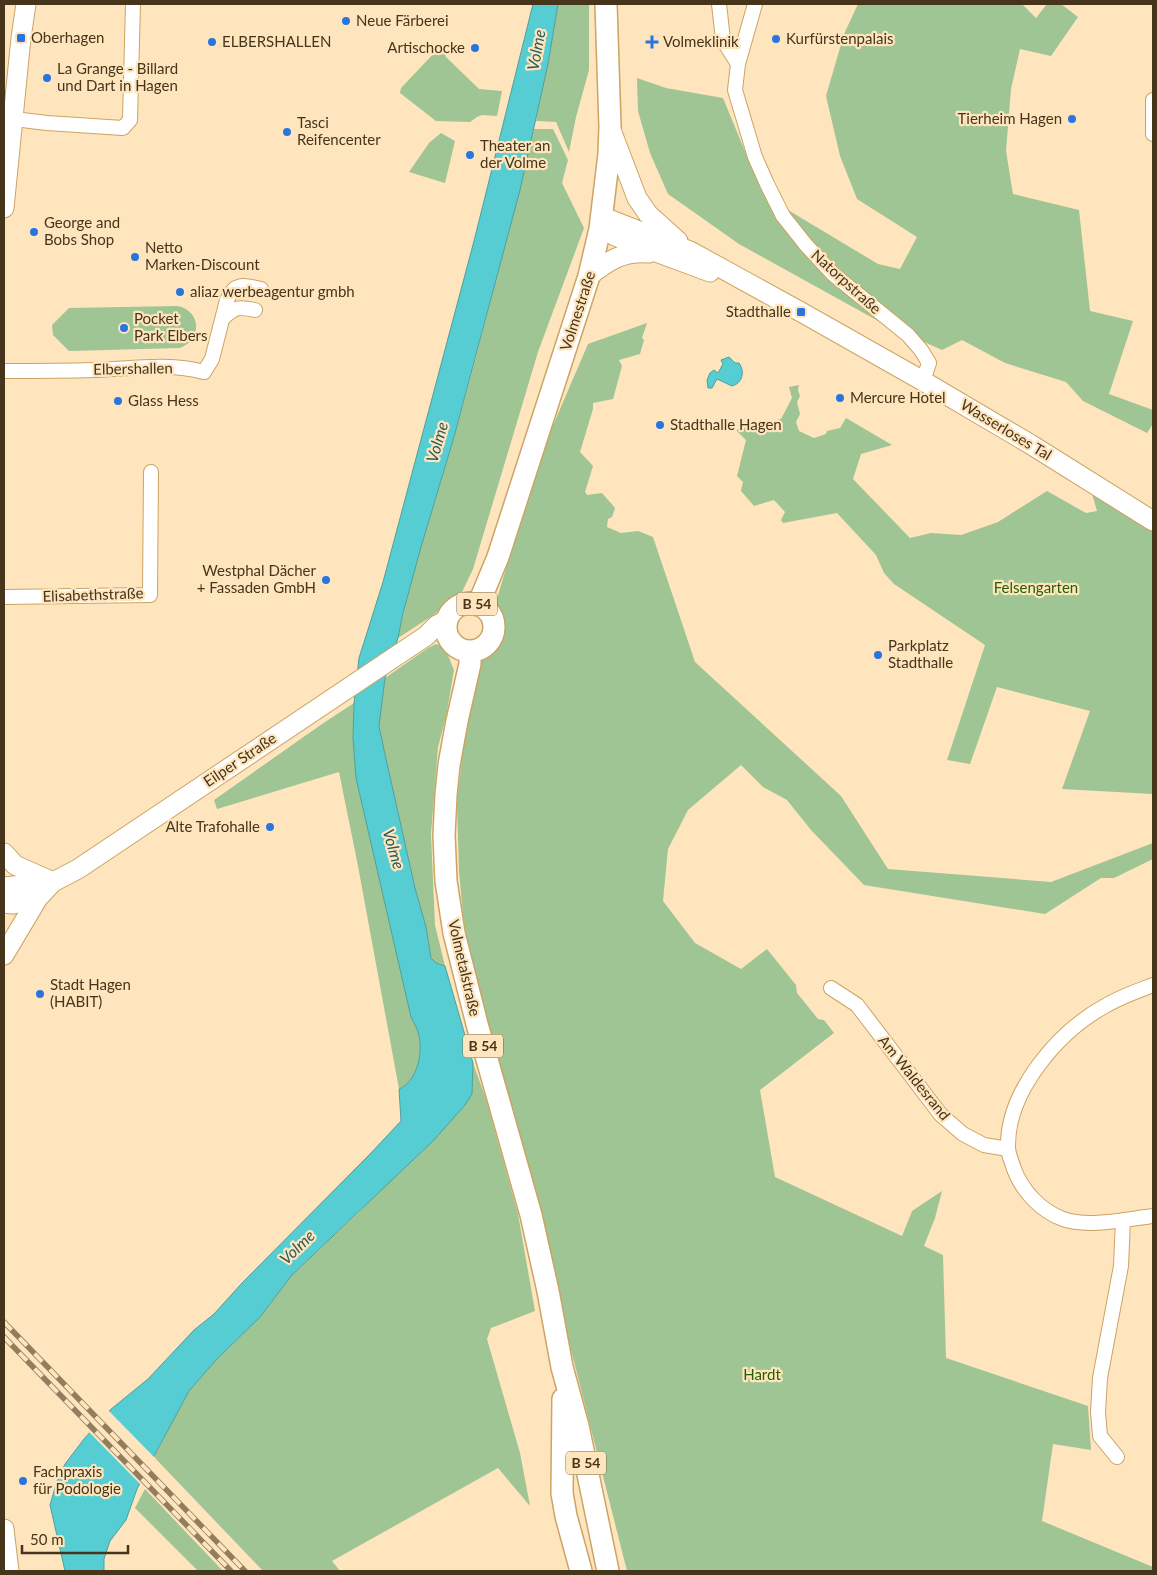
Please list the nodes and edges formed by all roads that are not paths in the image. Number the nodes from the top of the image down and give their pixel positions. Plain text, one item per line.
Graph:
1 (26, 4) edge
2 (133, 4) edge
3 (606, 4) edge
4 (719, 4) edge
5 (755, 4) edge
6 (738, 64) junction
7 (1153, 100) edge
8 (11, 110) edge
9 (610, 127) junction
10 (1153, 134) edge
11 (4, 208) edge
12 (600, 222) junction
13 (690, 251) junction
14 (658, 253) junction
15 (589, 276) junction
16 (752, 285) junction
17 (261, 289) dead end
18 (255, 310) dead end
19 (223, 318) junction
20 (4, 371) edge
21 (923, 381) junction
22 (151, 472) dead end
23 (1153, 521) edge
24 (4, 597) edge
25 (478, 605) junction
26 (447, 627) junction
27 (470, 651) junction
28 (4, 853) edge
29 (53, 882) junction
30 (4, 887) edge
31 (38, 898) junction
32 (4, 904) edge
33 (4, 955) edge
34 (1153, 984) edge
35 (831, 988) dead end
36 (1008, 1149) junction
37 (1153, 1216) edge
38 (1123, 1220) junction
39 (562, 1366) junction
40 (1117, 1458) dead end
41 (4, 1529) edge
42 (9, 1571) edge
43 (581, 1571) edge
44 (608, 1571) edge

1 - 8 main road
2 - 8 street
3 - 9 main road, Volmestraße / B 54
4 - 6 street
5 - 6 street, Natorpstraße
6 - 21 street, Natorpstraße
7 - 10 street
8 - 11 main road
9 - 12 main road, Volmestraße / B 54
9 - 13 main road, Wasserloses Tal
12 - 13 main road, Wasserloses Tal
12 - 14 main road, Wasserloses Tal
12 - 15 main road, Volmestraße / B 54
13 - 16 main road, Wasserloses Tal
14 - 15 main road, Wasserloses Tal
14 - 16 main road, Wasserloses Tal
15 - 25 main road, Volmestraße / B 54
16 - 21 main road, Wasserloses Tal
17 - 19 street, Elbershallen
18 - 19 street
19 - 20 street, Elbershallen
21 - 23 main road, Wasserloses Tal
22 - 24 street, Elisabethstraße
25 - 26 main road, B 54
25 - 27 main road, B 54
26 - 27 main road, B 54
26 - 29 main road, Eilper Straße
27 - 39 main road, Volmetalstraße / B 54
28 - 29 main road
29 - 30 main road, Eilper Straße
29 - 31 main road, Eilper Straße
31 - 32 main road
31 - 33 main road, Eilper Straße
34 - 36 street
35 - 36 street, Am Waldesrand
36 - 38 street
37 - 38 street
38 - 40 street
39 - 43 main road, Volmetalstraße / B 54
39 - 44 main road, Volmetalstraße / B 54
41 - 42 main road

